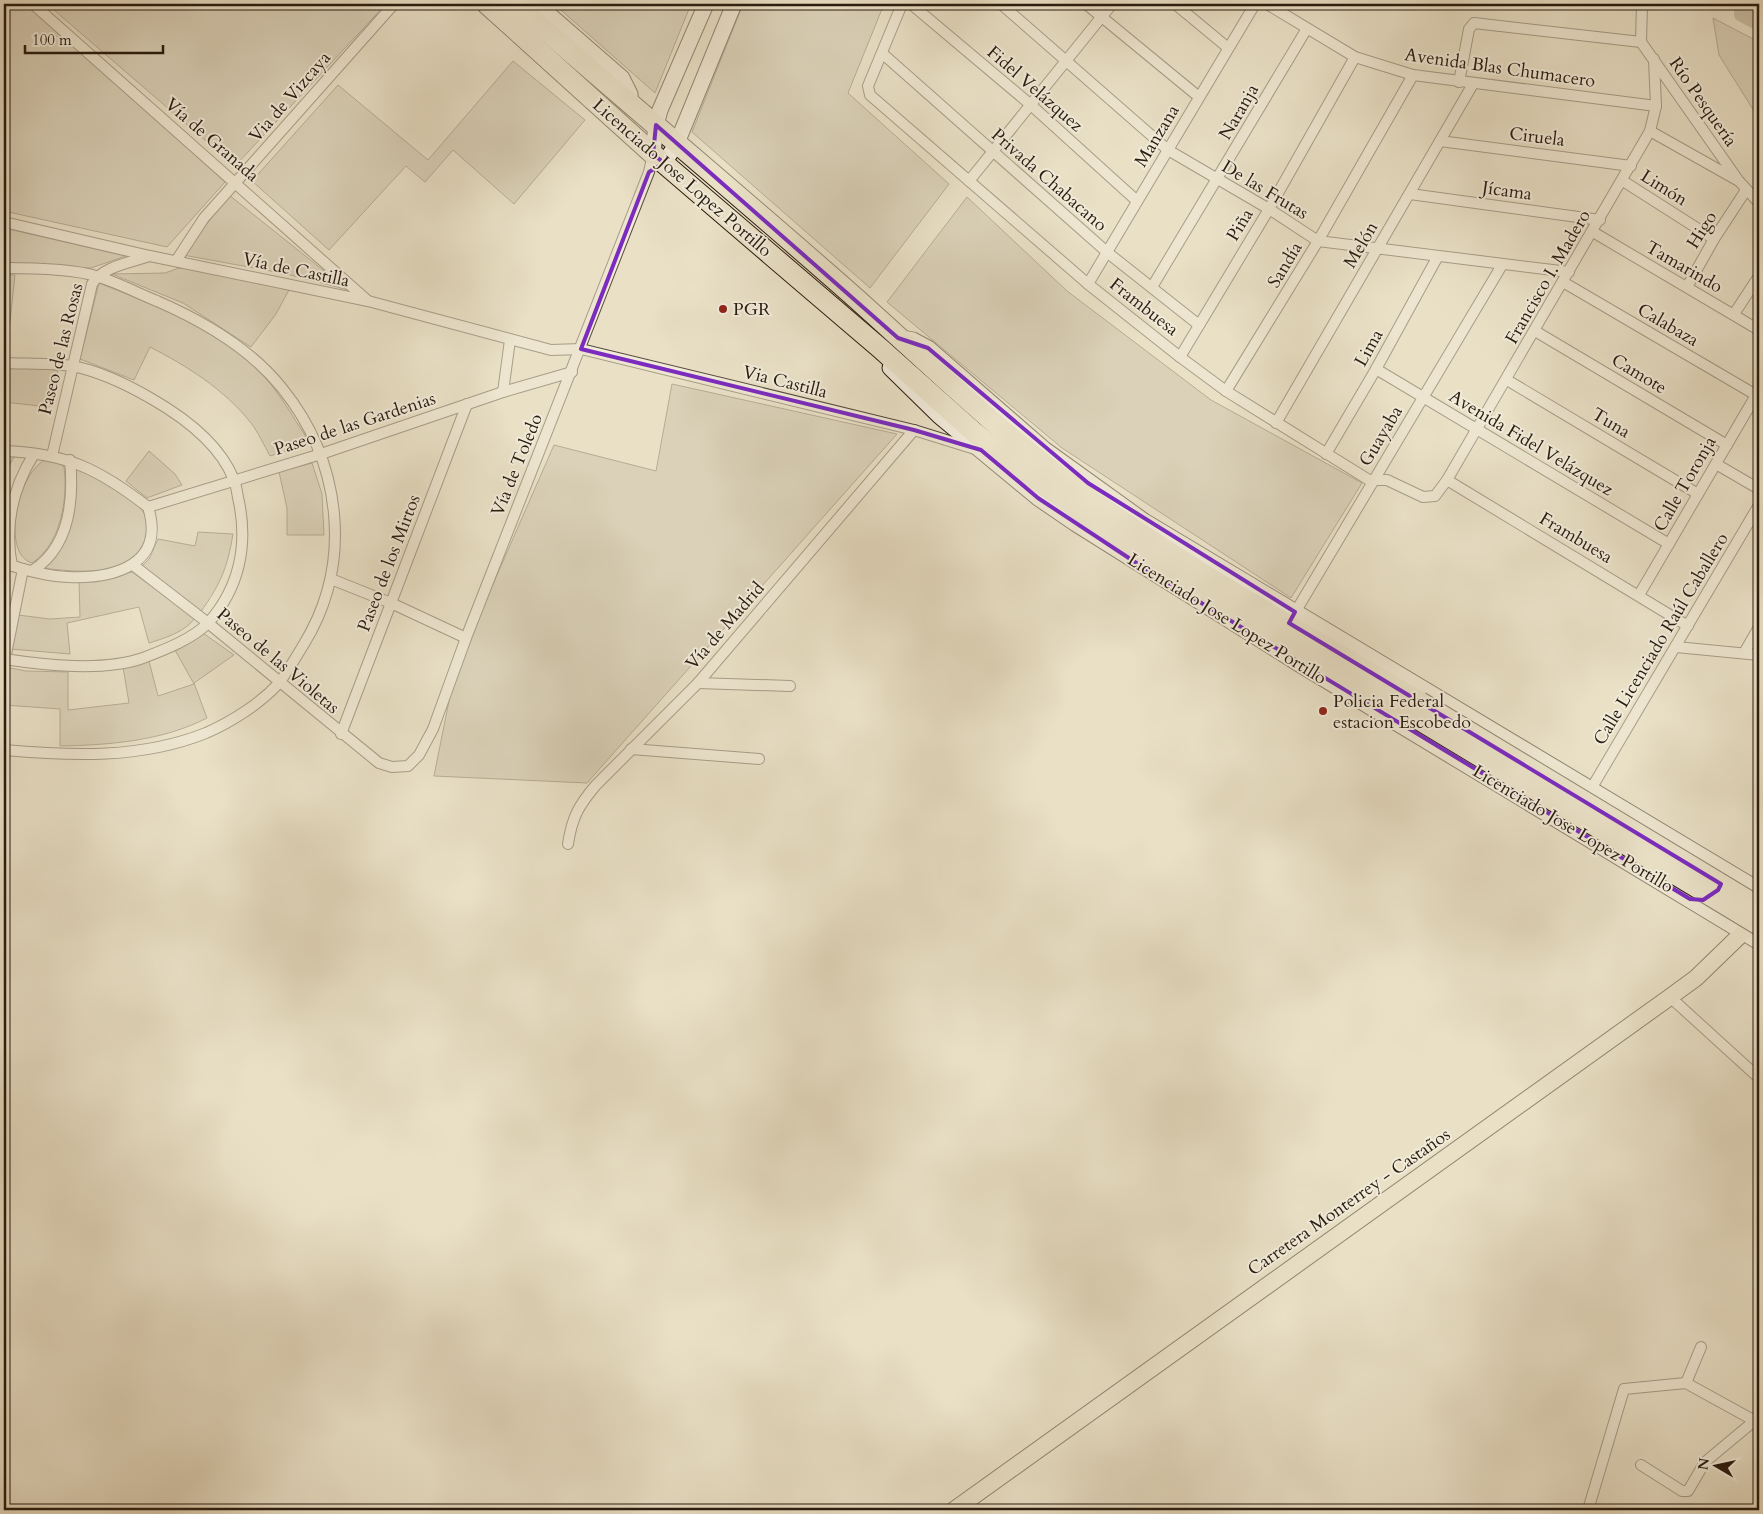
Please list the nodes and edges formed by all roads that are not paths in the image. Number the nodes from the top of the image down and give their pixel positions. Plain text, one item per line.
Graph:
1 (33, 4) edge
2 (394, 4) edge
3 (487, 4) edge
4 (515, 4) edge
5 (537, 4) edge
6 (706, 4) edge
7 (734, 4) edge
8 (902, 4) edge
9 (911, 4) edge
10 (1001, 4) edge
11 (1086, 4) edge
12 (1112, 4) edge
13 (1175, 4) edge
14 (1255, 4) edge
15 (1267, 4) edge
16 (1642, 4) edge
17 (1101, 17) junction
18 (1306, 30) junction
19 (1641, 42) junction
20 (1227, 48) junction
21 (883, 54) junction
22 (1355, 57) junction
23 (1654, 59) junction
24 (1067, 62) junction
25 (1413, 75) junction
26 (1459, 82) junction
27 (1473, 84) junction
28 (1199, 97) junction
29 (1031, 105) junction
30 (631, 106) junction
31 (1656, 106) junction
32 (656, 125) junction
33 (1650, 132) junction
34 (1440, 141) junction
35 (677, 143) junction
36 (1168, 150) junction
37 (992, 152) junction
38 (655, 163) junction
39 (1631, 166) junction
40 (1218, 180) junction
41 (1738, 180) junction
42 (969, 181) junction
43 (1623, 181) junction
44 (236, 182) junction
45 (1746, 190) junction
46 (1410, 194) junction
47 (1137, 201) junction
48 (1759, 203) edge
49 (1269, 209) junction
50 (1600, 220) junction
51 (4, 222) edge
52 (1593, 232) junction
53 (1714, 239) junction
54 (1318, 241) junction
55 (1377, 249) junction
56 (1108, 253) junction
57 (150, 256) junction
58 (1438, 256) junction
59 (176, 261) junction
60 (1502, 265) junction
61 (4, 268) edge
62 (1569, 272) junction
63 (96, 276) junction
64 (1759, 276) edge
65 (1563, 282) junction
66 (1088, 284) junction
67 (1152, 287) junction
68 (1687, 287) junction
69 (368, 301) junction
70 (1734, 314) junction
71 (1199, 325) junction
72 (1759, 330) edge
73 (1535, 331) junction
74 (510, 340) junction
75 (880, 348) junction
76 (581, 349) junction
77 (1180, 357) junction
78 (4, 363) edge
79 (73, 367) junction
80 (1376, 370) junction
81 (572, 372) junction
82 (1506, 380) junction
83 (503, 392) junction
84 (1226, 392) junction
85 (1758, 393) edge
86 (1422, 397) junction
87 (467, 404) junction
88 (1276, 423) junction
89 (1478, 428) junction
90 (914, 430) junction
91 (1727, 445) junction
92 (981, 450) junction
93 (4, 451) edge
94 (34, 454) junction
95 (321, 454) junction
96 (1326, 454) junction
97 (52, 456) junction
98 (70, 460) junction
99 (1716, 464) junction
100 (234, 480) junction
101 (1447, 480) junction
102 (1373, 481) junction
103 (1759, 490) edge
104 (1698, 494) junction
105 (1432, 498) joint
106 (1759, 505) edge
107 (148, 507) junction
108 (1669, 544) junction
109 (8, 565) edge
110 (133, 565) junction
111 (28, 570) junction
112 (331, 579) junction
113 (1639, 595) junction
114 (391, 603) junction
115 (1292, 618) junction
116 (208, 622) junction
117 (1688, 626) junction
118 (1759, 626) edge
119 (466, 638) junction
120 (1676, 647) junction
121 (1744, 653) junction
122 (1759, 655) edge
123 (4, 661) edge
124 (279, 683) junction
125 (698, 683) junction
126 (790, 686) dead end
127 (1415, 708) junction
128 (341, 734) junction
129 (631, 749) junction
130 (4, 750) edge
131 (759, 759) dead end
132 (408, 766) joint
133 (1591, 789) junction
134 (568, 844) dead end
135 (1719, 865) junction
136 (1759, 890) edge
137 (1690, 899) junction
138 (1759, 907) edge
139 (1759, 917) edge
140 (1752, 929) edge
141 (1759, 942) edge
142 (1670, 997) junction
143 (1759, 1078) edge
144 (1701, 1347) dead end
145 (1686, 1383) junction
146 (1757, 1419) edge
147 (1641, 1466) dead end
148 (954, 1510) edge
149 (1588, 1510) edge

1 - 44 street, Vía de Granada
2 - 44 street, Via de Vizcaya
3 - 38 highway, Licenciado Jose Lopez Portillo
4 - 30 highway, Licenciado Jose Lopez Portillo
5 - 30 street
6 - 32 street
7 - 35 street
8 - 21 street
9 - 29 street, Fidel Velázquez
10 - 24 street, De las Frutas
11 - 17 street
12 - 17 street
13 - 20 street
14 - 20 street, Manzana
15 - 18 street, Avenida Blas Chumacero
16 - 19 street
17 - 24 street
17 - 28 street
18 - 22 street, Avenida Blas Chumacero
18 - 40 street, Naranja
19 - 23 street, Río Pesquería
19 - 26 street
20 - 28 street, Manzana
21 - 37 street, Privada Chabacano
21 - 42 street, Frambuesa
22 - 25 street, Avenida Blas Chumacero
22 - 49 street, Piña
23 - 31 street, Francisco I. Madero
23 - 41 street, Río Pesquería
24 - 29 street
24 - 36 street, De las Frutas
25 - 26 street, Avenida Blas Chumacero
25 - 54 street, Sandía
26 - 27 street, Avenida Blas Chumacero
27 - 31 street, Avenida Blas Chumacero
27 - 34 street, Melón
28 - 36 street, Manzana
29 - 37 street
29 - 47 street, Fidel Velázquez
30 - 32 highway, Licenciado Jose Lopez Portillo
31 - 33 street, Francisco I. Madero
32 - 35 highway, Licenciado Jose Lopez Portillo
32 - 38 street
33 - 39 street, Francisco I. Madero
33 - 41 street
34 - 39 street, Ciruela
34 - 46 street, Melón
35 - 38 street
35 - 115 highway, Licenciado Jose Lopez Portillo
36 - 40 street, De las Frutas
36 - 47 street, Manzana
37 - 42 street
37 - 56 street, Privada Chabacano
38 - 75 highway, Licenciado Jose Lopez Portillo
38 - 76 street, Vía de Toledo
39 - 43 street, Francisco I. Madero
40 - 49 street, De las Frutas
40 - 67 street, Naranja
41 - 45 street, Río Pesquería
42 - 66 street, Frambuesa
43 - 50 street, Francisco I. Madero
43 - 53 street, Limón
44 - 59 street, Via de Vizcaya
44 - 69 street, Vía de Granada
45 - 48 street, Río Pesquería
45 - 53 street, Higo
46 - 50 street, Jícama
46 - 55 street, Melón
47 - 56 street, Manzana
49 - 54 street, De las Frutas
49 - 71 street, Piña
50 - 52 street, Francisco I. Madero
51 - 57 street, Vía de Castilla
52 - 62 street, Francisco I. Madero
52 - 68 street, Tamarindo
53 - 68 street, Higo
54 - 55 street, De las Frutas
54 - 84 street, Sandía
55 - 58 street, De las Frutas
55 - 88 street, Melón
56 - 66 street, Manzana
56 - 67 street, Privada Chabacano
57 - 59 street, Vía de Castilla
57 - 63 street, Paseo de las Rosas
58 - 60 street, De las Frutas
58 - 80 street, Lima
59 - 69 street, Vía de Castilla
60 - 62 street, De las Frutas
60 - 86 street, Guayaba
61 - 63 street
62 - 65 street, Francisco I. Madero
63 - 79 street, Paseo de las Rosas
63 - 95 street
64 - 70 street
65 - 73 street, Francisco I. Madero
65 - 85 street, Calabaza
66 - 77 street, Frambuesa
67 - 71 street, Privada Chabacano
68 - 70 street, Tamarindo
69 - 74 street, Vía de Castilla
70 - 72 street, Tamarindo
71 - 77 street, Piña
73 - 82 street, Francisco I. Madero
73 - 91 street, Camote
74 - 76 street, Vía de Castilla
74 - 83 street
75 - 92 street, Licenciado Jose Lopez Portillo
75 - 127 highway, Licenciado Jose Lopez Portillo
76 - 81 street, Vía de Toledo
76 - 90 street, Via Castilla
77 - 84 street, Frambuesa
78 - 79 street
79 - 97 street, Paseo de las Rosas
79 - 100 street
80 - 86 street, Avenida Fidel Velázquez
80 - 96 street, Lima
81 - 83 street, Paseo de las Gardenias
81 - 119 street, Vía de Toledo
82 - 89 street, Francisco I. Madero
82 - 104 street, Tuna
83 - 87 street, Paseo de las Gardenias
84 - 88 street, Frambuesa
85 - 91 street, Calle Toronja
86 - 89 street, Avenida Fidel Velázquez
86 - 102 street, Guayaba
87 - 95 street, Paseo de las Gardenias
87 - 114 street, Paseo de los Mirtos
88 - 96 street, Frambuesa
89 - 101 street, Francisco I. Madero
89 - 108 street, Avenida Fidel Velázquez
90 - 92 street, Via Castilla
90 - 125 street, Vía de Madrid
91 - 99 street, Calle Toronja
92 - 137 street, Licenciado Jose Lopez Portillo
93 - 94 street
94 - 97 street
94 - 109 street
95 - 100 street, Paseo de las Gardenias
95 - 112 street
96 - 102 street, Frambuesa
97 - 98 street
98 - 107 street
98 - 111 street
99 - 103 street
99 - 104 street, Calle Toronja
100 - 107 street, Paseo de las Gardenias
100 - 116 street
101 - 105 street, Francisco I. Madero
101 - 113 street, Frambuesa
102 - 105 street, Frambuesa
102 - 115 street, Guayaba
104 - 108 street, Calle Toronja
106 - 117 street, Calle Licenciado Raúl Caballero
107 - 110 street
108 - 113 street, Calle Toronja
109 - 111 street
110 - 111 street
110 - 116 street, Paseo de las Violetas
111 - 123 street
112 - 114 street
112 - 124 street
113 - 117 street, Frambuesa
114 - 119 street
114 - 128 street, Paseo de los Mirtos
115 - 127 highway, Licenciado Jose Lopez Portillo
115 - 133 street, Licenciado Jose Lopez Portillo
116 - 123 street
116 - 124 street, Paseo de las Violetas
117 - 120 street, Calle Licenciado Raúl Caballero
118 - 121 street
119 - 132 street, Vía de Toledo
120 - 121 street
120 - 133 street, Calle Licenciado Raúl Caballero
121 - 122 street
124 - 128 street, Paseo de las Violetas
124 - 130 street
125 - 126 street
125 - 129 street, Vía de Madrid
127 - 138 highway, Licenciado Jose Lopez Portillo, bridge
127 - 140 highway, Licenciado Jose Lopez Portillo, bridge
128 - 132 street, Paseo de las Violetas
129 - 131 street
129 - 134 street, Vía de Madrid
133 - 135 street, Licenciado Jose Lopez Portillo
135 - 136 street, Licenciado Jose Lopez Portillo
135 - 137 street
137 - 140 street, Licenciado Jose Lopez Portillo
139 - 140 main road, Carretera Monterrey - Castaños
140 - 141 street, Licenciado Jose Lopez Portillo
140 - 142 main road, Carretera Monterrey - Castaños
142 - 143 street
142 - 148 main road, Carretera Monterrey - Castaños
144 - 145 street
145 - 146 street
145 - 149 street
146 - 147 street

